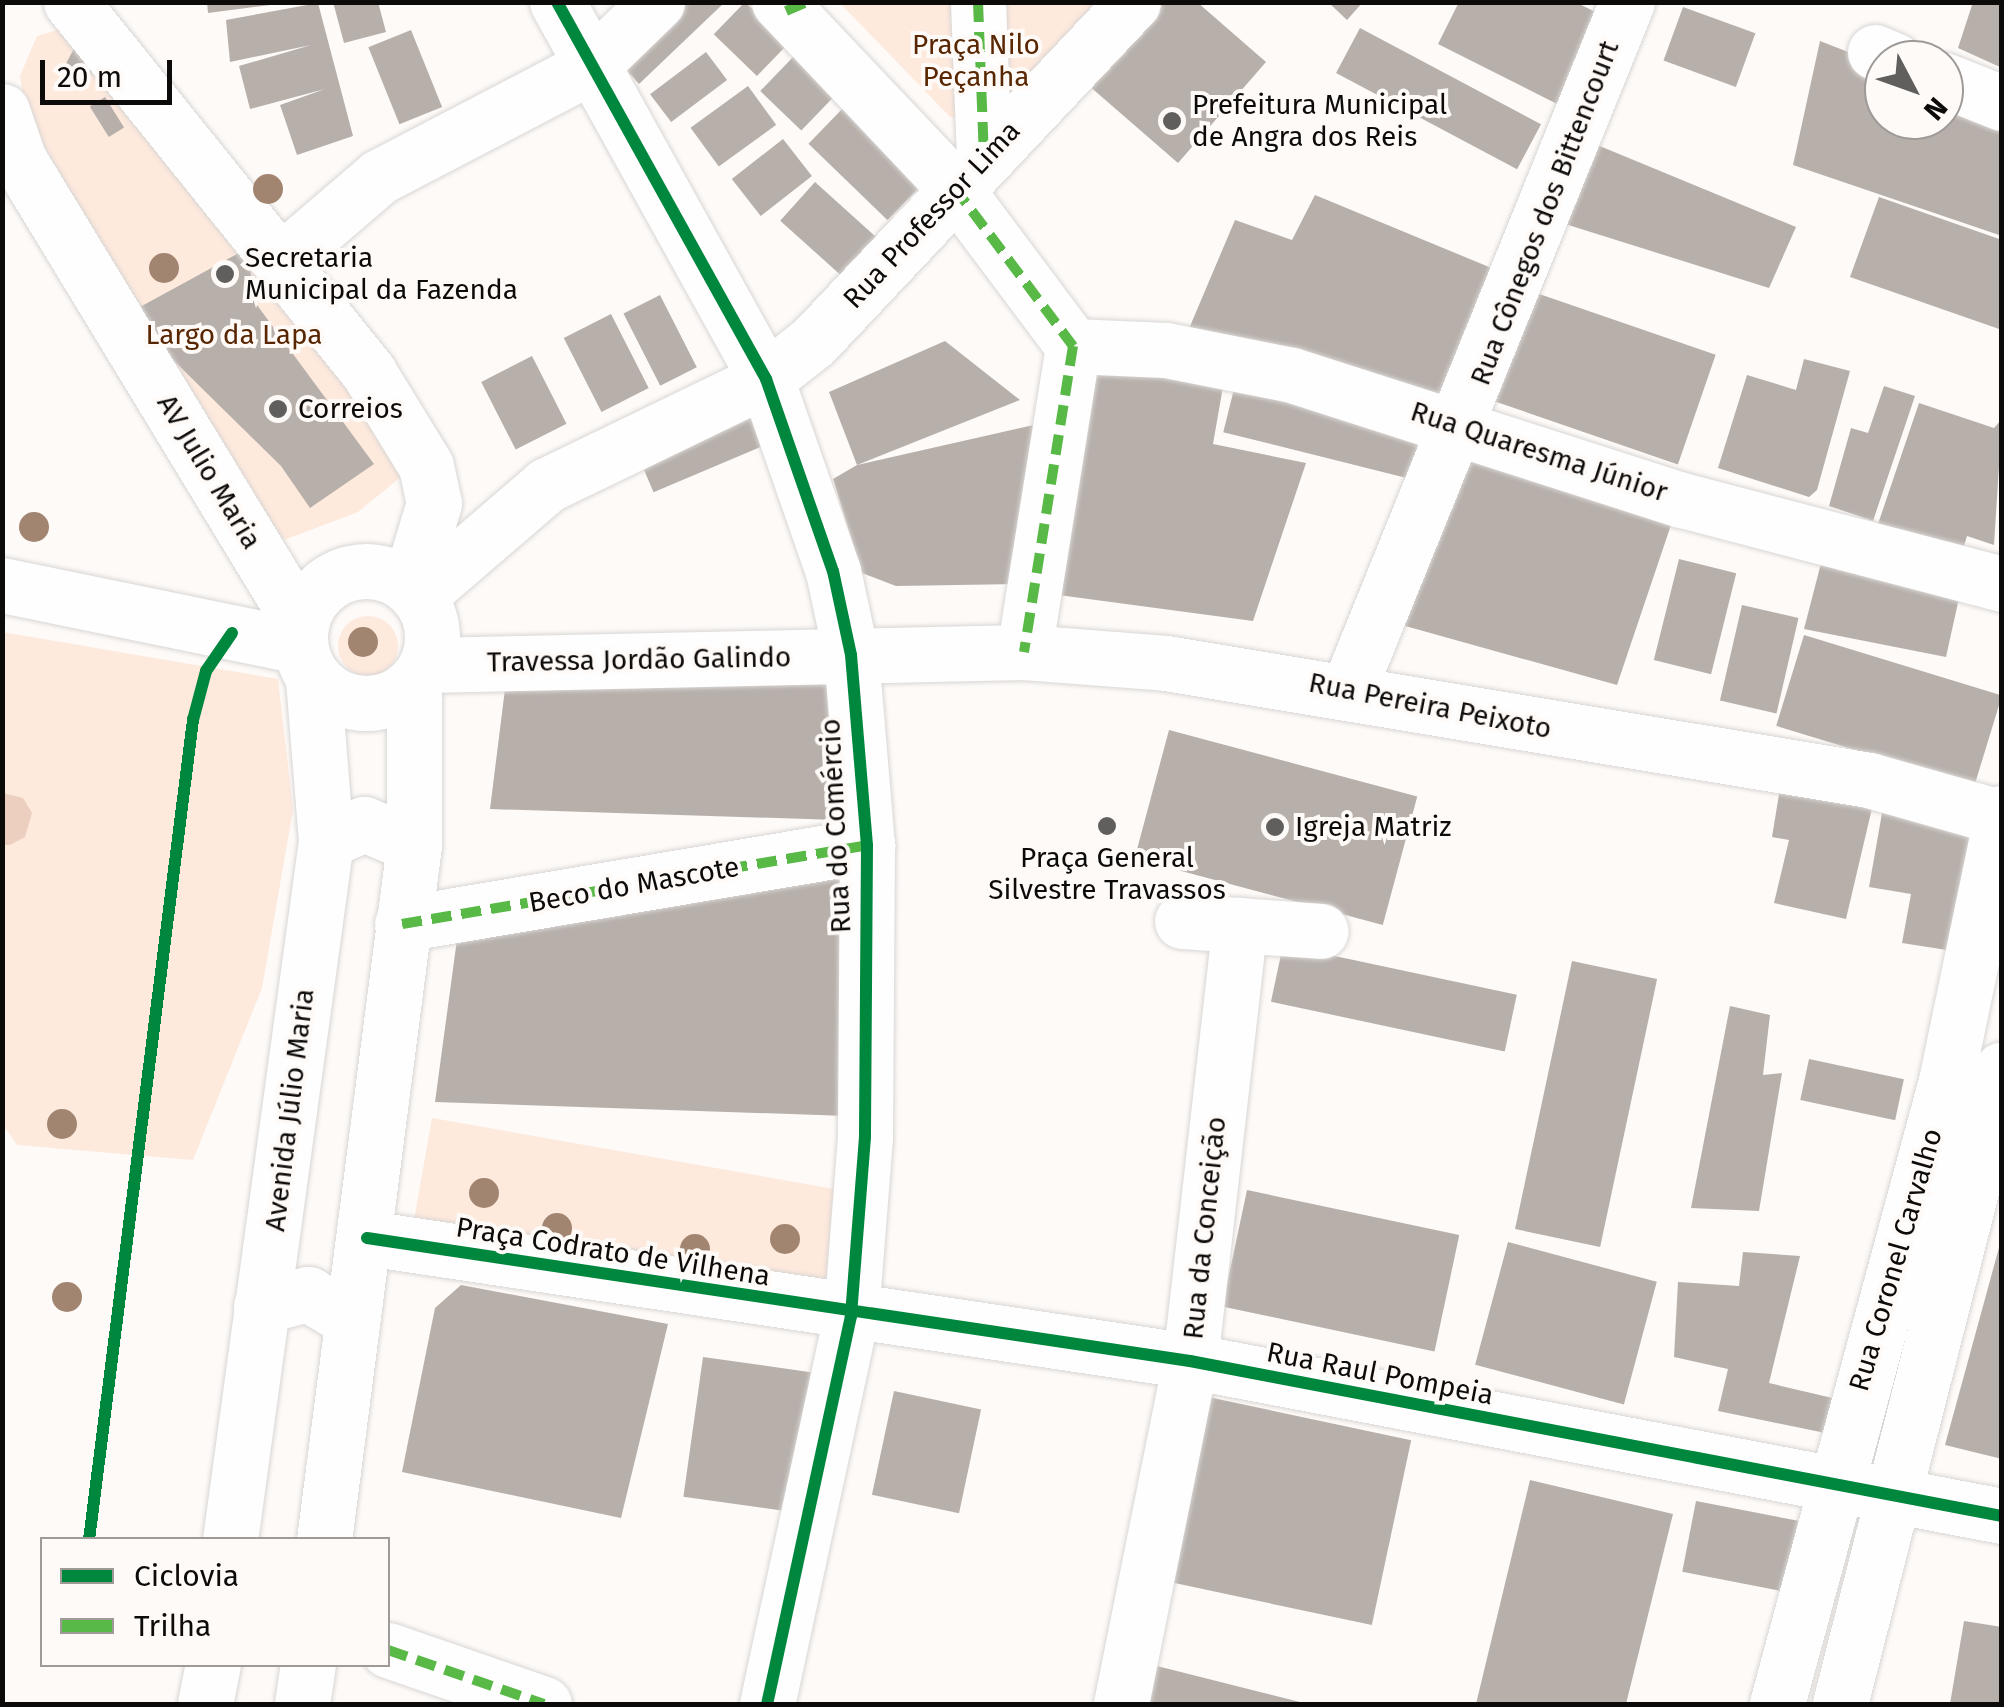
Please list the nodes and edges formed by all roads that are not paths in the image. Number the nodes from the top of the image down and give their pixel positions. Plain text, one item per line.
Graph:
1 (70, 2) edge
2 (557, 2) edge
3 (657, 2) edge
4 (978, 2) edge
5 (1133, 2) edge
6 (1627, 2) edge
7 (791, 5) edge
8 (592, 66) junction
9 (1964, 88) edge
10 (2002, 103) edge
11 (2, 111) edge
12 (970, 173) junction
13 (282, 261) junction
14 (1073, 346) junction
15 (766, 378) junction
16 (1463, 424) junction
17 (2, 584) edge
18 (2002, 584) edge
19 (413, 591) junction
20 (304, 650) junction
21 (1024, 652) junction
22 (851, 655) junction
23 (420, 675) junction
24 (1349, 688) junction
25 (2001, 816) edge
26 (326, 841) junction
27 (414, 845) junction
28 (867, 845) junction
29 (1182, 921) dead end
30 (402, 924) junction
31 (1240, 925) junction
32 (1320, 931) dead end
33 (1986, 1083) edge
34 (367, 1238) junction
35 (261, 1306) junction
36 (851, 1316) junction
37 (352, 1320) junction
38 (1190, 1361) junction
39 (1834, 1484) junction
40 (1896, 1498) junction
41 (2002, 1516) edge
42 (230, 1537) edge
43 (324, 1537) edge
44 (390, 1651) edge
45 (212, 1667) edge
46 (308, 1667) edge
47 (206, 1704) edge
48 (302, 1704) edge
49 (544, 1704) edge
50 (767, 1704) edge
51 (1121, 1704) edge
52 (1776, 1704) edge
53 (1840, 1704) edge

1 - 13 street
2 - 8 street, Rua do Comércio
3 - 8 street
4 - 12 street
5 - 12 street, Rua Professor Lima
6 - 16 street, Rua Cônegos dos Bittencourt
7 - 12 street
8 - 13 street
8 - 15 street, Rua do Comércio
9 - 10 street
11 - 20 street, AV Julio Maria
12 - 14 street
12 - 15 street, Rua Professor Lima
13 - 19 street
14 - 16 street, Rua Quaresma Júnior
14 - 21 street
15 - 19 street, Rua Professor Lima
15 - 22 street, Rua do Comércio
16 - 18 street, Rua Quaresma Júnior
16 - 24 street, Rua Cônegos dos Bittencourt
17 - 20 street
19 - 20 street
19 - 23 street
20 - 23 street
20 - 26 street, Avenida Júlio Maria
21 - 22 street, Rua Pereira Peixoto
21 - 24 street, Rua Pereira Peixoto
22 - 23 street, Travessa Jordão Galindo
22 - 28 street, Rua do Comércio
23 - 27 street
24 - 25 street, Rua Pereira Peixoto
25 - 33 street, Rua Coronel Carvalho
26 - 27 street
26 - 35 street, Avenida Júlio Maria
27 - 30 street
28 - 30 street, Beco do Mascote
28 - 36 street, Rua do Comércio
29 - 31 street
30 - 34 street
31 - 32 street
31 - 38 street, Rua da Conceição
33 - 39 street, Rua Coronel Carvalho
33 - 40 street, Rua Coronel Carvalho
34 - 36 street, Praça Codrato de Vilhena
34 - 37 street
35 - 37 street
35 - 42 street, Avenida Júlio Maria
36 - 38 street, Rua Raul Pompeia
36 - 50 street, Rua do Comércio
37 - 43 street
38 - 39 street, Rua Raul Pompeia
38 - 51 street, Rua da Conceição
39 - 40 street, Rua Raul Pompeia
39 - 52 street, Rua Coronel Carvalho
40 - 41 street, Rua Raul Pompeia
40 - 53 street, Rua Coronel Carvalho
44 - 49 street
45 - 47 street
46 - 48 street

